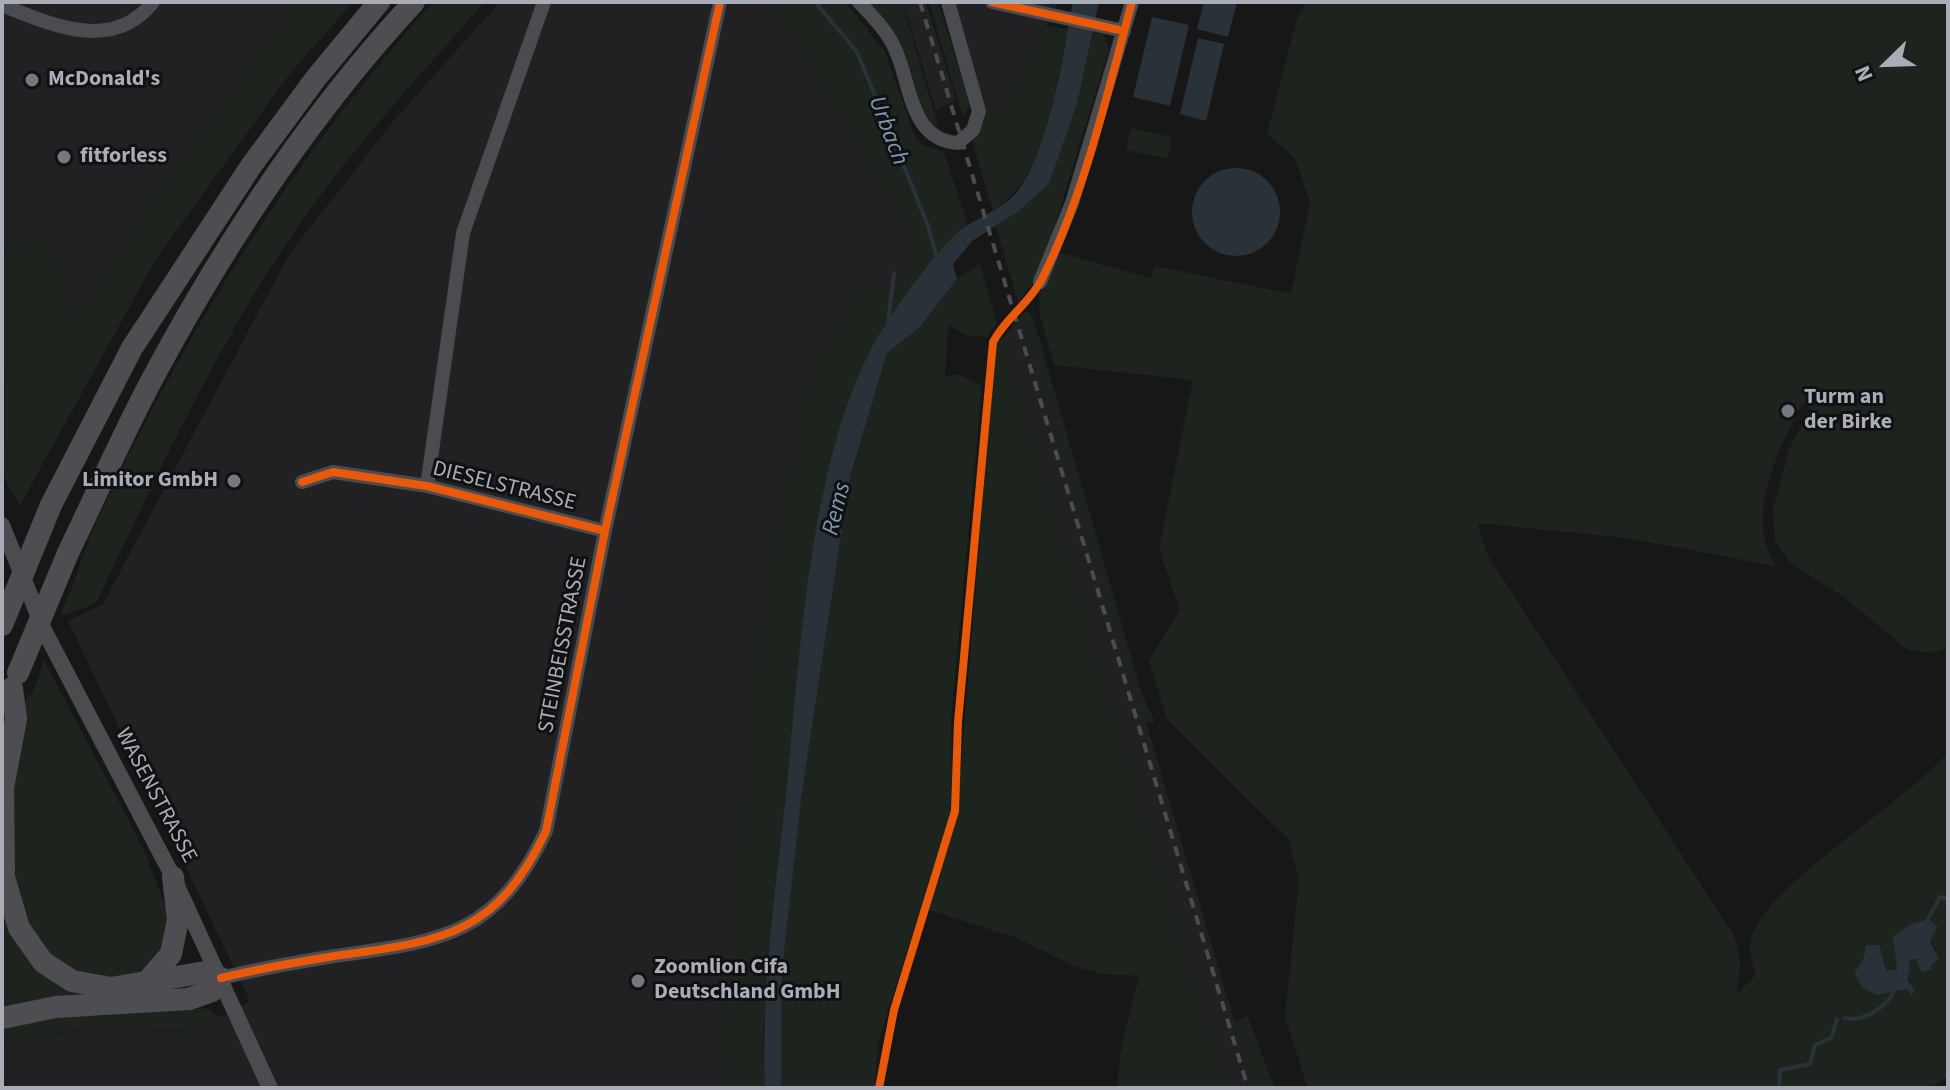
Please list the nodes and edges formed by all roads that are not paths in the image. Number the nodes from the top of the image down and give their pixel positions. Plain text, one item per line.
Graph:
1 (153, 2) edge
2 (379, 2) edge
3 (414, 2) edge
4 (544, 2) edge
5 (720, 2) edge
6 (859, 2) edge
7 (948, 2) edge
8 (992, 2) edge
9 (1132, 2) edge
10 (2, 5) edge
11 (1124, 31) junction
12 (1040, 282) dead end
13 (302, 482) dead end
14 (427, 486) junction
15 (2, 525) edge
16 (605, 531) junction
17 (2, 625) edge
18 (15, 680) junction
19 (2, 716) edge
20 (173, 877) junction
21 (221, 978) junction
22 (145, 984) junction
23 (2, 1018) edge
24 (270, 1088) edge

1 - 10 street
2 - 17 highway, bridge
3 - 18 highway, bridge
4 - 14 street, DIESELSTRASSE
5 - 16 street, STEINBEISSTRASSE
6 - 7 street
8 - 11 street
9 - 11 street
11 - 12 street
13 - 14 street, DIESELSTRASSE
14 - 16 street, DIESELSTRASSE
15 - 20 street, WASENSTRASSE
16 - 21 street, STEINBEISSTRASSE
18 - 19 highway
18 - 22 highway
20 - 21 street, WASENSTRASSE
20 - 22 highway
21 - 22 highway
21 - 23 highway
21 - 24 street, WASENSTRASSE

